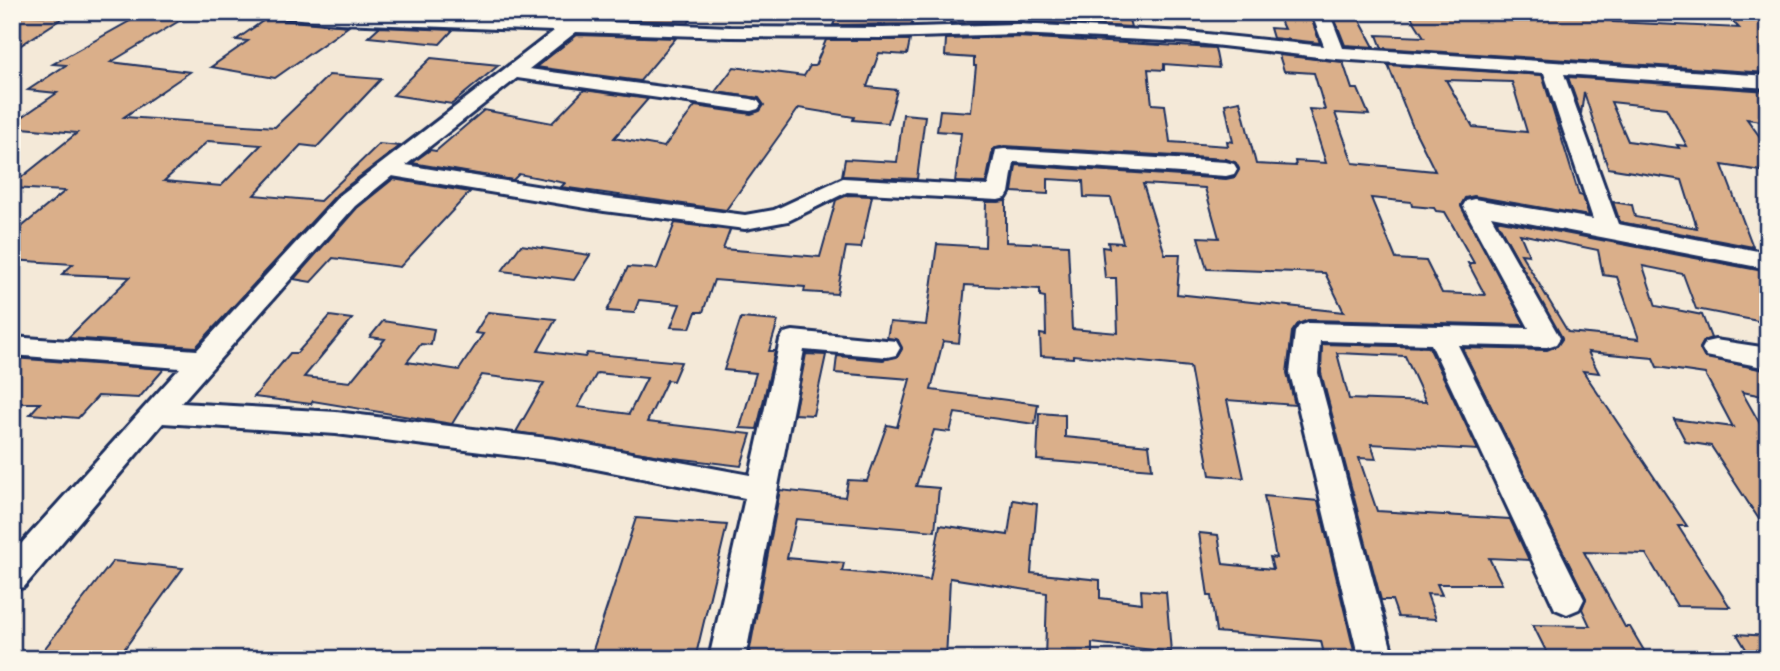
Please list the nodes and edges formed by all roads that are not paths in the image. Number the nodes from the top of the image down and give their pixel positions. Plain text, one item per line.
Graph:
1 (279, 12) edge
2 (1320, 12) edge
3 (581, 19) edge
4 (1336, 53) junction
5 (1552, 67) junction
6 (512, 72) junction
7 (1768, 82) edge
8 (751, 105) dead end
9 (388, 169) junction
10 (1226, 169) dead end
11 (1608, 229) junction
12 (1768, 261) edge
13 (1440, 336) junction
14 (12, 345) edge
15 (887, 348) dead end
16 (1716, 349) dead end
17 (1768, 358) edge
18 (205, 360) junction
19 (156, 412) junction
20 (762, 489) junction
21 (12, 577) edge
22 (1567, 599) dead end
23 (727, 659) edge
24 (1377, 659) edge

1 - 3 street
2 - 4 street
3 - 4 street
3 - 6 street
4 - 5 street
5 - 7 street
5 - 11 street
6 - 8 street
6 - 9 street
9 - 10 street
9 - 18 street
11 - 12 street
11 - 13 street
13 - 22 street
13 - 24 street
14 - 18 street
15 - 20 street
16 - 17 street
18 - 19 street
19 - 20 street
19 - 21 street
20 - 23 street

